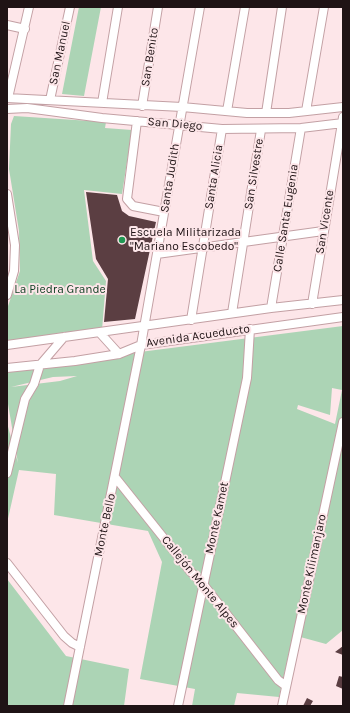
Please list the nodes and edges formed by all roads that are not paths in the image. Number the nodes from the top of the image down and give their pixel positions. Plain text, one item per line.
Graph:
1 (29, 7) edge
2 (70, 7) edge
3 (118, 7) edge
4 (158, 7) edge
5 (200, 7) edge
6 (245, 7) edge
7 (282, 7) edge
8 (324, 7) edge
9 (7, 25) edge
10 (25, 29) junction
11 (7, 98) edge
12 (50, 100) junction
13 (102, 103) junction
14 (142, 106) junction
15 (182, 107) junction
16 (343, 107) edge
17 (7, 109) edge
18 (227, 111) junction
19 (306, 111) junction
20 (266, 113) junction
21 (137, 121) junction
22 (343, 121) edge
23 (178, 125) junction
24 (301, 128) junction
25 (222, 129) junction
26 (261, 130) junction
27 (7, 194) edge
28 (164, 212) junction
29 (10, 229) edge
30 (323, 231) junction
31 (283, 236) junction
32 (244, 241) junction
33 (203, 248) junction
34 (157, 254) junction
35 (10, 271) edge
36 (7, 295) edge
37 (343, 300) edge
38 (312, 304) junction
39 (271, 308) junction
40 (232, 313) junction
41 (343, 317) edge
42 (191, 320) junction
43 (145, 326) junction
44 (250, 329) junction
45 (100, 333) junction
46 (64, 337) junction
47 (141, 344) junction
48 (7, 345) edge
49 (119, 354) junction
50 (40, 365) junction
51 (7, 368) edge
52 (343, 422) edge
53 (7, 473) edge
54 (115, 477) junction
55 (7, 563) edge
56 (203, 584) junction
57 (80, 647) junction
58 (286, 686) junction
59 (68, 706) edge
60 (178, 706) edge
61 (282, 706) edge

1 - 10 street
2 - 12 street, San Manuel
3 - 13 street
4 - 14 street, San Benito
5 - 15 street, Santa Judith
6 - 18 street
7 - 20 street
8 - 19 street
9 - 10 street
10 - 11 street
11 - 12 street, San Diego
12 - 13 street, San Diego
13 - 14 street, San Diego
14 - 15 street, San Diego
15 - 18 street, San Diego
15 - 23 street, Santa Judith
16 - 19 street, San Diego
17 - 21 street, San Diego
18 - 20 street, San Diego
19 - 20 street, San Diego
21 - 23 street, San Diego
21 - 28 street
22 - 24 street, San Diego
22 - 30 street, San Vicente
23 - 25 street, San Diego
23 - 28 street, Santa Judith
24 - 26 street, San Diego
24 - 31 street, Calle Santa Eugenia
25 - 26 street, San Diego
25 - 33 street, Santa Alicia
26 - 32 street, San Silvestre
27 - 29 street
28 - 34 street, Santa Judith
29 - 35 street
30 - 31 street
30 - 38 street, San Vicente
31 - 32 street
31 - 39 street, Calle Santa Eugenia
32 - 33 street
32 - 40 street, San Silvestre
33 - 34 street
33 - 42 street, Santa Alicia
34 - 43 street, Santa Judith
35 - 36 street
37 - 38 street, Avenida Acueducto
38 - 39 street, Avenida Acueducto
39 - 40 street, Avenida Acueducto
40 - 42 street, Avenida Acueducto
41 - 44 street, Avenida Acueducto
42 - 43 street, Avenida Acueducto
43 - 45 street, Avenida Acueducto
43 - 47 street, Monte Bello
44 - 47 street, Avenida Acueducto
44 - 56 street, Monte Kamet
45 - 46 street, Avenida Acueducto
45 - 49 street
46 - 48 street, Avenida Acueducto
46 - 50 street
47 - 49 street, Avenida Acueducto
47 - 54 street, Monte Bello
49 - 50 street, Avenida Acueducto
50 - 51 street, Avenida Acueducto
50 - 53 street
52 - 58 street, Monte Kilimanjaro
54 - 56 street, Callejón Monte Alpes
54 - 57 street, Monte Bello
55 - 57 street
56 - 58 street, Callejón Monte Alpes
56 - 60 street, Monte Kamet
57 - 59 street, Monte Bello
58 - 61 street, Monte Kilimanjaro

